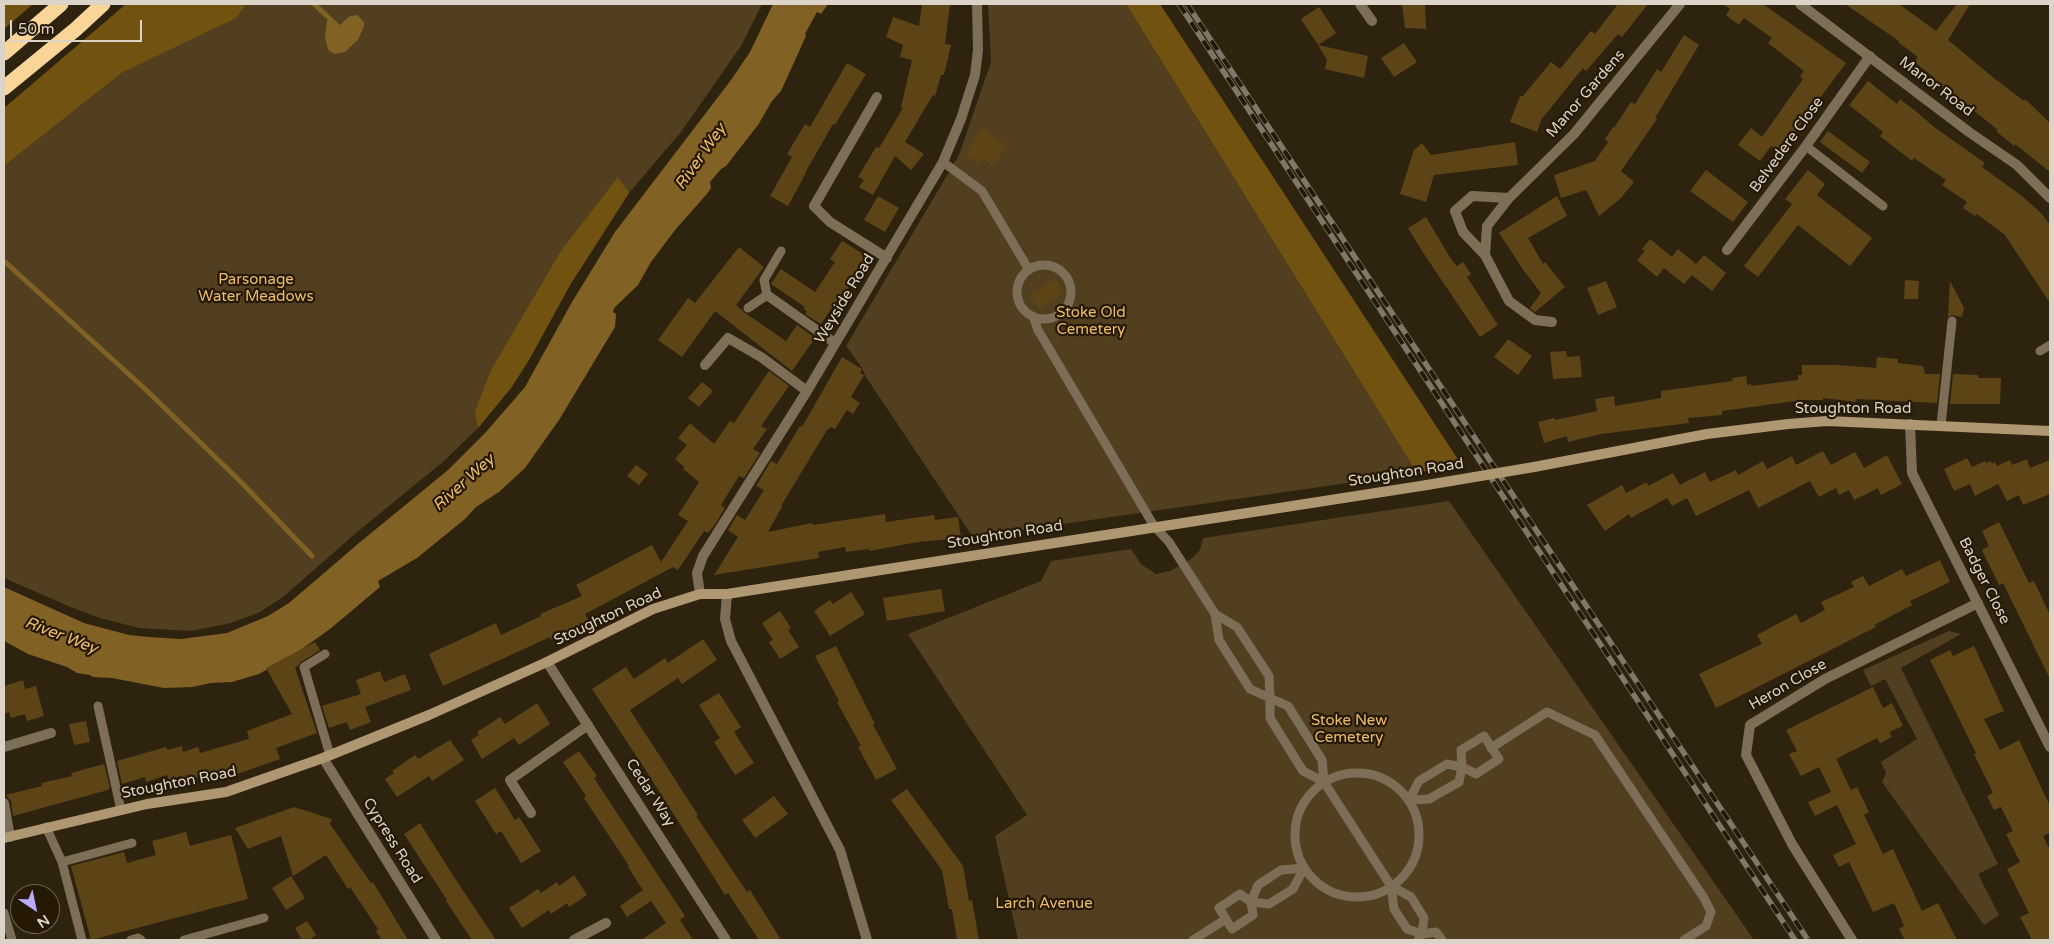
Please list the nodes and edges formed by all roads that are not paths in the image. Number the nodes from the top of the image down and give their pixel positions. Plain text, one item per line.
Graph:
1 (61, 4) edge
2 (103, 4) edge
3 (977, 4) edge
4 (1360, 4) edge
5 (1680, 4) edge
6 (1800, 4) edge
7 (1372, 21) dead end
8 (4, 53) edge
9 (1870, 56) junction
10 (4, 88) edge
11 (877, 98) dead end
12 (1806, 146) junction
13 (943, 162) junction
14 (1509, 198) junction
15 (2050, 198) edge
16 (1883, 206) dead end
17 (1727, 250) dead end
18 (781, 251) dead end
19 (1485, 255) junction
20 (887, 258) junction
21 (1029, 270) junction
22 (767, 295) junction
23 (748, 308) dead end
24 (1033, 316) junction
25 (1952, 321) dead end
26 (1552, 322) dead end
27 (835, 343) junction
28 (2050, 345) edge
29 (2040, 352) dead end
30 (705, 366) dead end
31 (807, 391) junction
32 (1910, 424) junction
33 (1941, 425) junction
34 (2050, 431) edge
35 (1154, 526) junction
36 (700, 594) junction
37 (726, 594) junction
38 (1978, 603) junction
39 (1215, 614) junction
40 (325, 654) dead end
41 (547, 662) junction
42 (1270, 698) junction
43 (98, 706) dead end
44 (588, 725) junction
45 (2046, 729) edge
46 (51, 733) dead end
47 (4, 747) edge
48 (2050, 747) edge
49 (1491, 748) junction
50 (327, 756) junction
51 (1462, 767) junction
52 (1324, 782) junction
53 (1409, 800) junction
54 (4, 803) edge
55 (121, 810) junction
56 (531, 813) dead end
57 (46, 827) junction
58 (7, 838) edge
59 (132, 842) dead end
60 (62, 862) junction
61 (1304, 868) junction
62 (1391, 886) junction
63 (1251, 902) junction
64 (4, 913) edge
65 (264, 918) dead end
66 (1226, 919) junction
67 (606, 923) dead end
68 (1420, 937) edge
69 (12, 940) edge
70 (82, 940) edge
71 (131, 940) edge
72 (141, 940) edge
73 (184, 940) edge
74 (436, 940) edge
75 (577, 940) edge
76 (726, 940) edge
77 (868, 940) edge
78 (1193, 940) edge
79 (1442, 940) edge
80 (1684, 940) edge
81 (1852, 940) edge

1 - 8 highway
2 - 10 highway
3 - 13 street, Weyside Road
4 - 7 street
5 - 14 street, Manor Gardens
6 - 9 street, Manor Road
9 - 12 street, Belvedere Close
9 - 15 street, Manor Road
11 - 20 street
12 - 16 lane
12 - 17 street, Belvedere Close
13 - 20 street, Weyside Road
13 - 21 lane
14 - 19 street, Manor Gardens
14 - 19 street
18 - 22 lane
19 - 26 street
20 - 27 street, Weyside Road
21 - 24 lane
21 - 24 lane
22 - 23 lane
22 - 27 street
24 - 35 lane
25 - 33 lane
27 - 31 street, Weyside Road
28 - 29 lane
30 - 31 street
31 - 36 street, Weyside Road
32 - 33 street, Stoughton Road
32 - 35 street, Stoughton Road, bridge
32 - 38 street, Badger Close
33 - 34 street, Stoughton Road
35 - 37 street, Stoughton Road
35 - 39 lane
36 - 37 street, Stoughton Road
36 - 41 street, Stoughton Road
37 - 77 street
38 - 45 street, Badger Close
38 - 81 street, Heron Close
39 - 42 lane
39 - 42 lane
40 - 50 lane
41 - 44 street, Cedar Way
41 - 50 street, Stoughton Road
42 - 52 lane
42 - 52 lane
43 - 55 lane
44 - 56 street
44 - 76 street, Cedar Way
45 - 48 street, Badger Close
46 - 47 street
49 - 51 lane
49 - 51 lane
49 - 80 lane
50 - 55 street, Stoughton Road
50 - 74 street, Cypress Road
51 - 53 lane
51 - 53 lane
52 - 53 lane
52 - 61 lane
52 - 62 lane
53 - 62 lane
54 - 58 street
55 - 57 street, Stoughton Road
57 - 58 street, Stoughton Road
57 - 60 lane
59 - 60 lane
60 - 70 lane
61 - 62 lane
61 - 63 lane
61 - 63 lane
62 - 68 lane
62 - 68 lane
63 - 66 lane
63 - 66 lane
64 - 69 lane
65 - 73 lane
66 - 78 lane
67 - 75 street
68 - 79 lane
71 - 72 lane

